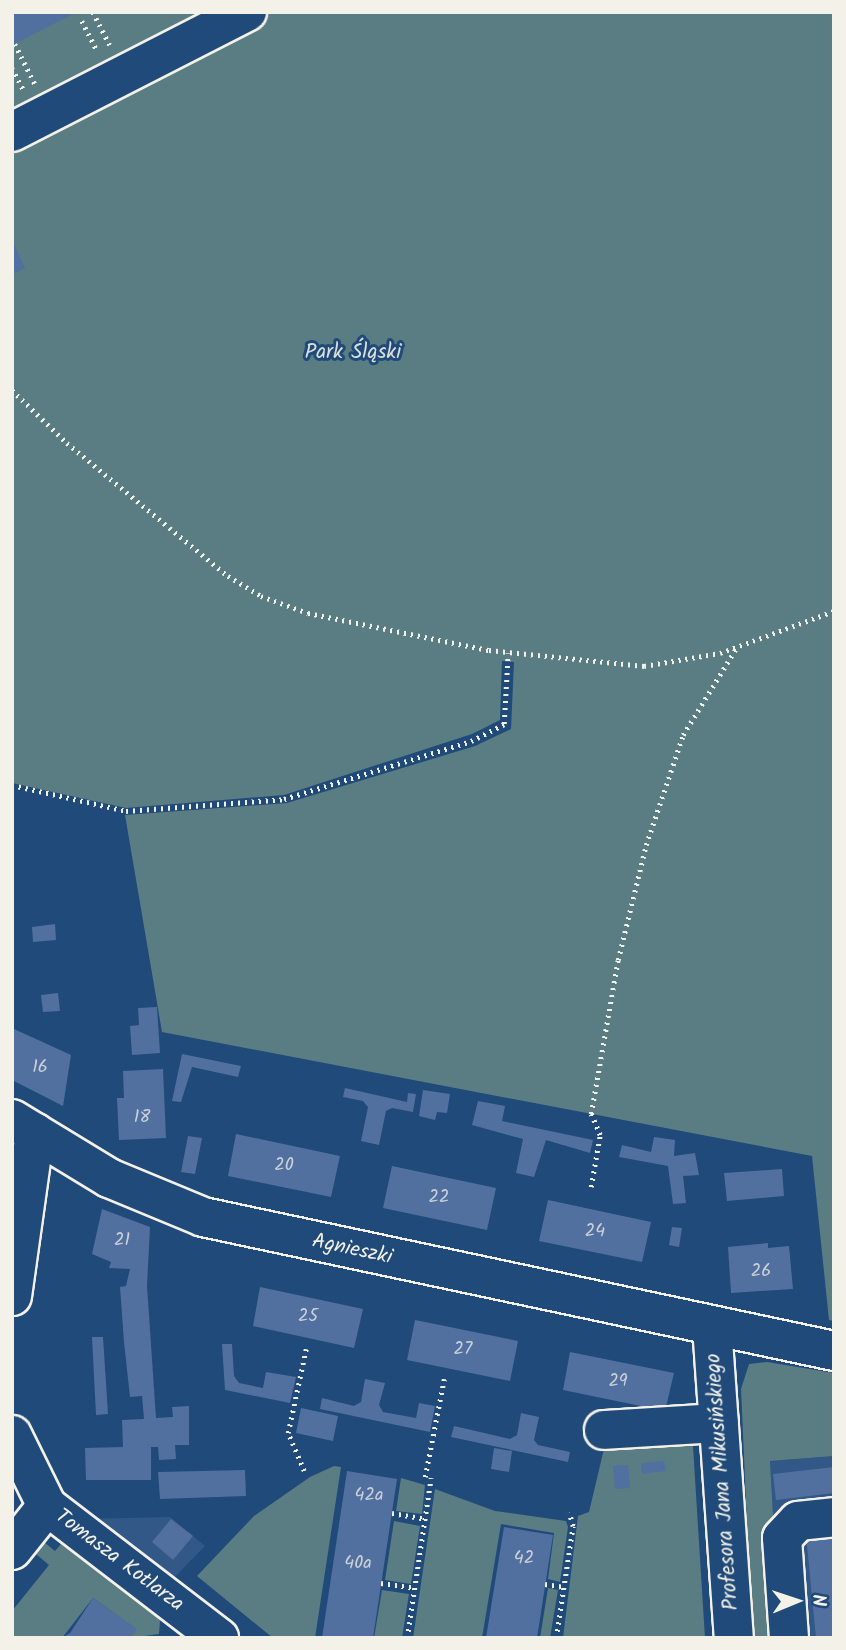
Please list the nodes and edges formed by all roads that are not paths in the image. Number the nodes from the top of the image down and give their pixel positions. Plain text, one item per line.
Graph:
1 (247, 12) edge
2 (12, 132) edge
3 (24, 1126) edge
4 (12, 1296) edge
5 (712, 1326) junction
6 (834, 1351) edge
7 (719, 1423) junction
8 (604, 1430) dead end
9 (12, 1435) edge
10 (47, 1506) junction
11 (834, 1517) edge
12 (12, 1550) edge
13 (195, 1630) edge
14 (734, 1638) edge
15 (789, 1638) edge

1 - 2 street
3 - 4 street
3 - 5 street, Agnieszki
5 - 6 street, Agnieszki
5 - 7 street, Profesora Jana Mikusińskiego
7 - 8 street
7 - 14 street, Profesora Jana Mikusińskiego
9 - 10 street, Tomasza Kotlarza
10 - 12 street, Tomasza Kotlarza
10 - 13 street, Tomasza Kotlarza
11 - 15 street

